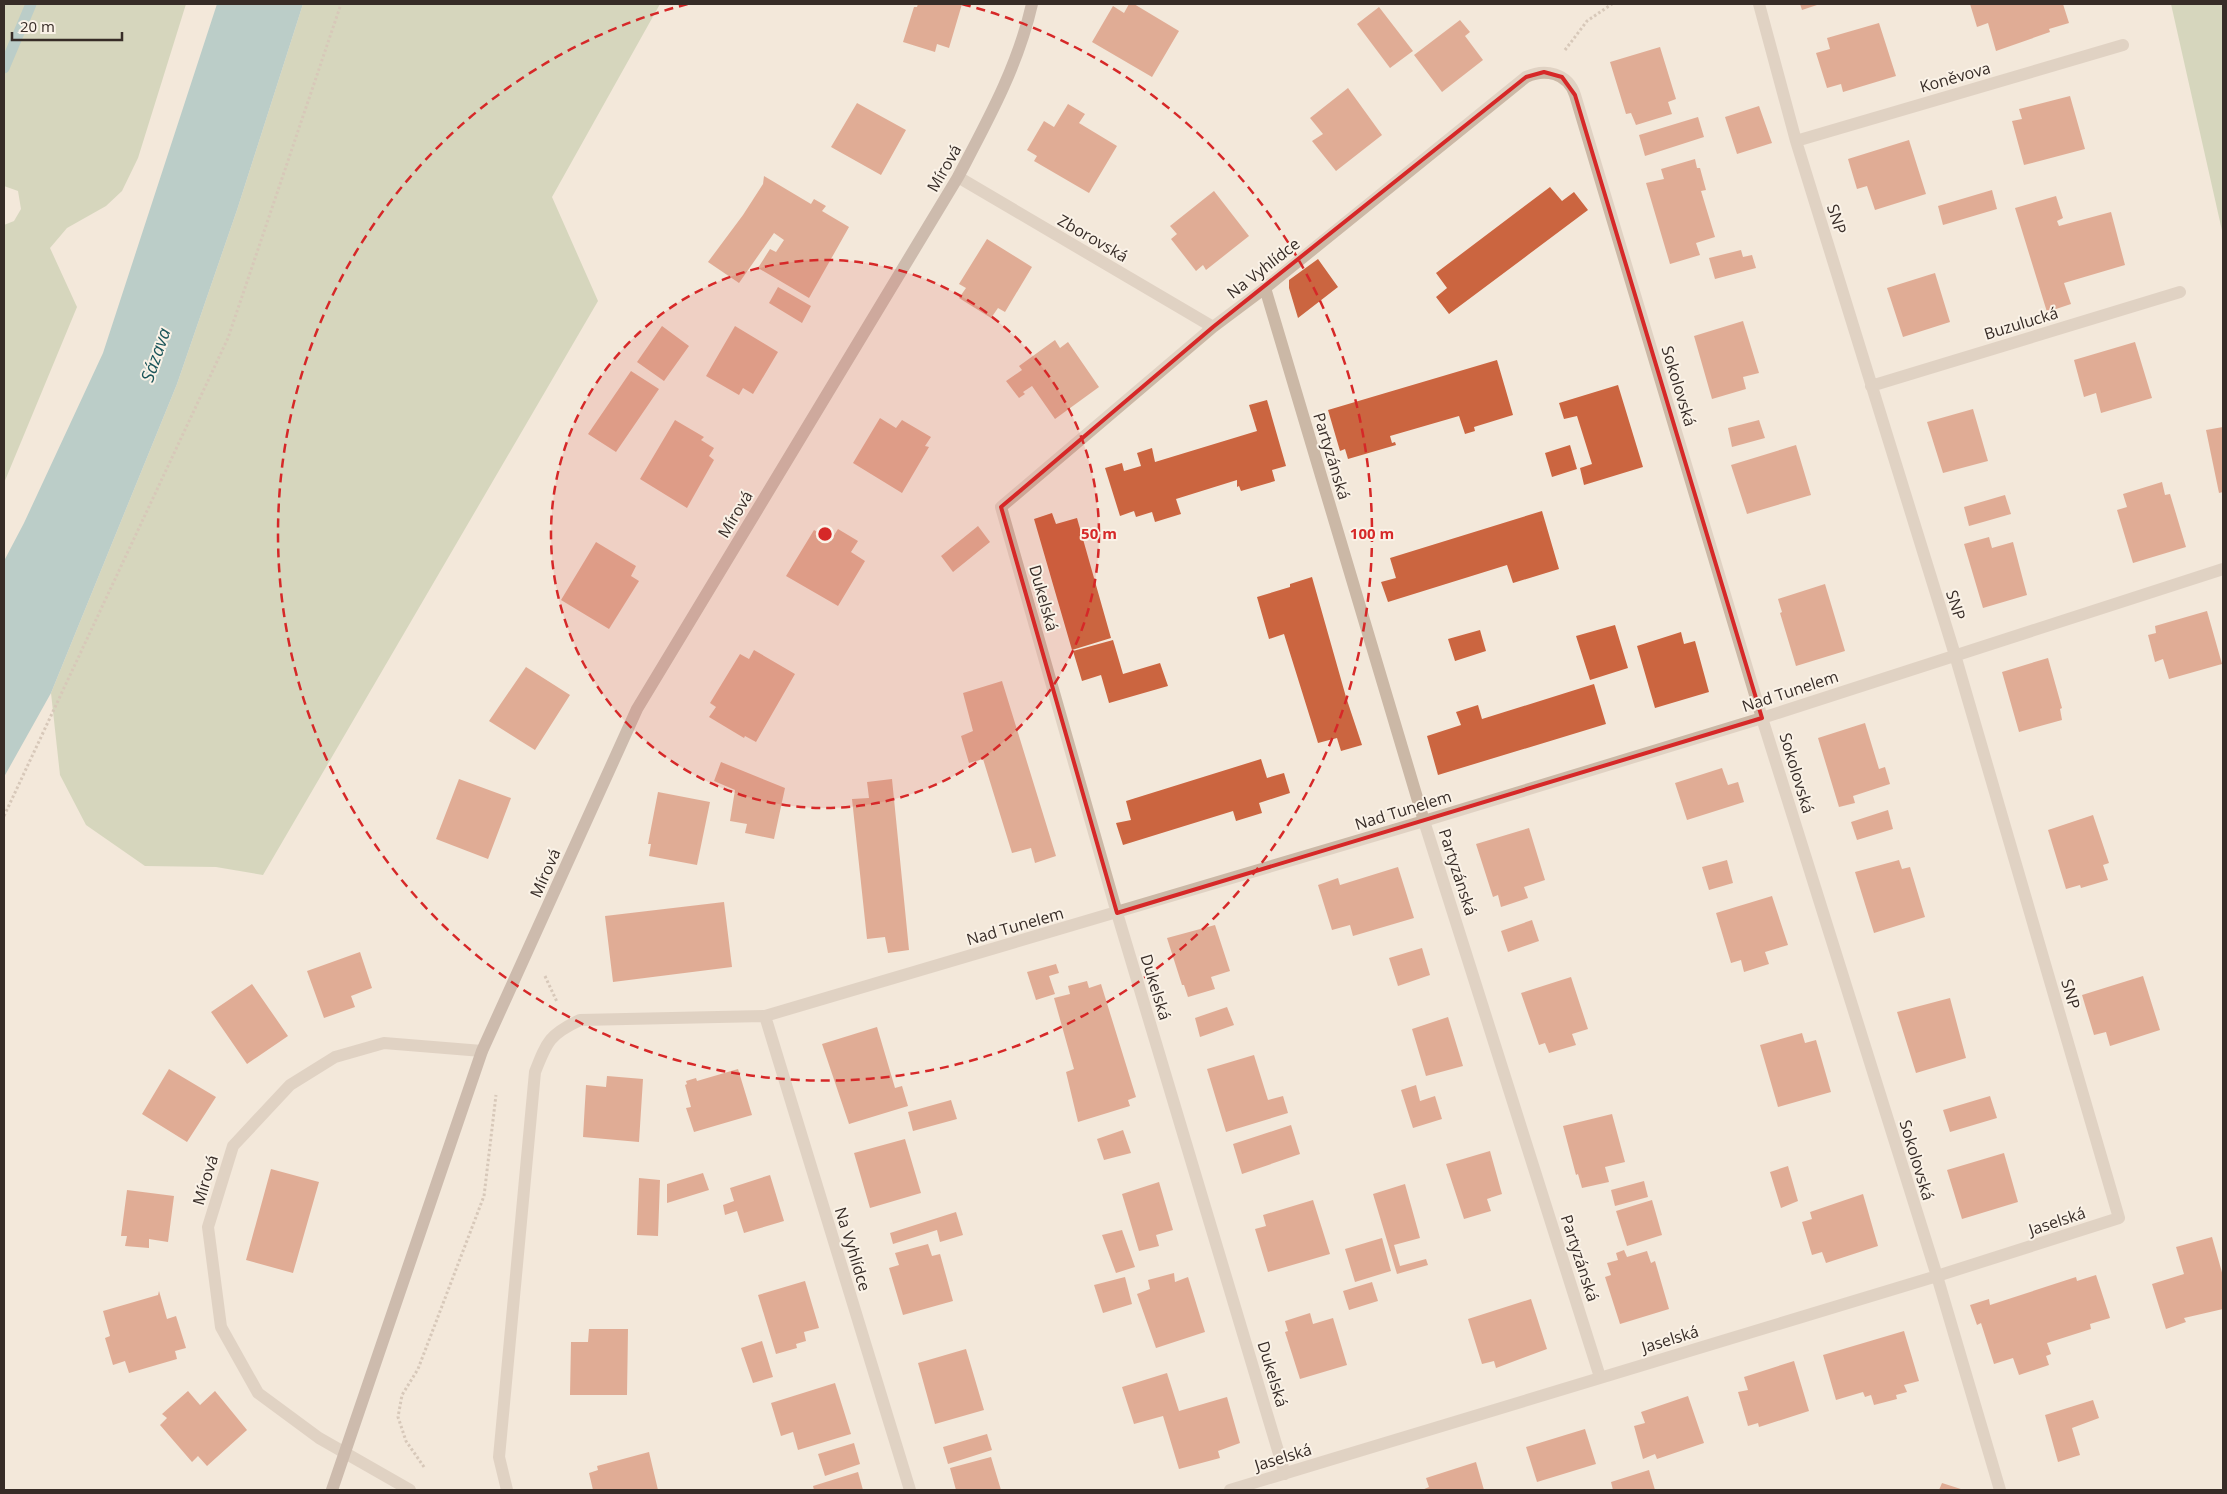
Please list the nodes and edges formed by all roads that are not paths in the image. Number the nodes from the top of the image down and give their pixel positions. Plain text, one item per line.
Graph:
1 (1032, 4) edge
2 (1759, 4) edge
3 (2123, 45) dead end
4 (1554, 73) joint
5 (1796, 141) junction
6 (958, 177) junction
7 (1265, 288) junction
8 (2180, 292) dead end
9 (1213, 327) junction
10 (1870, 386) junction
11 (1001, 507) joint
12 (2223, 569) edge
13 (1955, 655) junction
14 (1762, 718) junction
15 (1424, 821) junction
16 (1117, 912) junction
17 (765, 1016) junction
18 (482, 1051) junction
19 (2119, 1218) joint
20 (1937, 1276) junction
21 (1600, 1377) junction
22 (344, 1452) junction
23 (1285, 1474) junction
24 (332, 1490) edge
25 (410, 1490) edge
26 (507, 1490) edge
27 (910, 1490) edge
28 (1230, 1490) edge
29 (2000, 1490) edge

1 - 6 street, Mírová
2 - 5 street, SNP
3 - 5 street, Koněvova
4 - 7 street, Na Vyhlídce
4 - 14 street, Sokolovská
5 - 10 street, SNP
6 - 9 street, Zborovská
6 - 18 street, Mírová
7 - 9 street, Na Vyhlídce
7 - 15 street, Partyzánská
8 - 10 street, Buzulucká
9 - 11 street, Na Vyhlídce
10 - 13 street, SNP
11 - 16 street, Dukelská
12 - 13 street, Nad Tunelem
13 - 14 street, Nad Tunelem
13 - 19 street, SNP
14 - 15 street, Nad Tunelem
14 - 20 street, Sokolovská
15 - 16 street, Nad Tunelem
15 - 21 street, Partyzánská
16 - 17 street, Nad Tunelem
16 - 23 street, Dukelská
17 - 26 street, Nad Tunelem
17 - 27 street, Na Vyhlídce
18 - 22 street, Mírová
18 - 22 street, Mírová
19 - 20 street, Jaselská
20 - 21 street, Jaselská
20 - 29 street, Sokolovská
21 - 23 street, Jaselská
22 - 24 street, Mírová
22 - 25 street, Mírová
23 - 28 street, Jaselská

